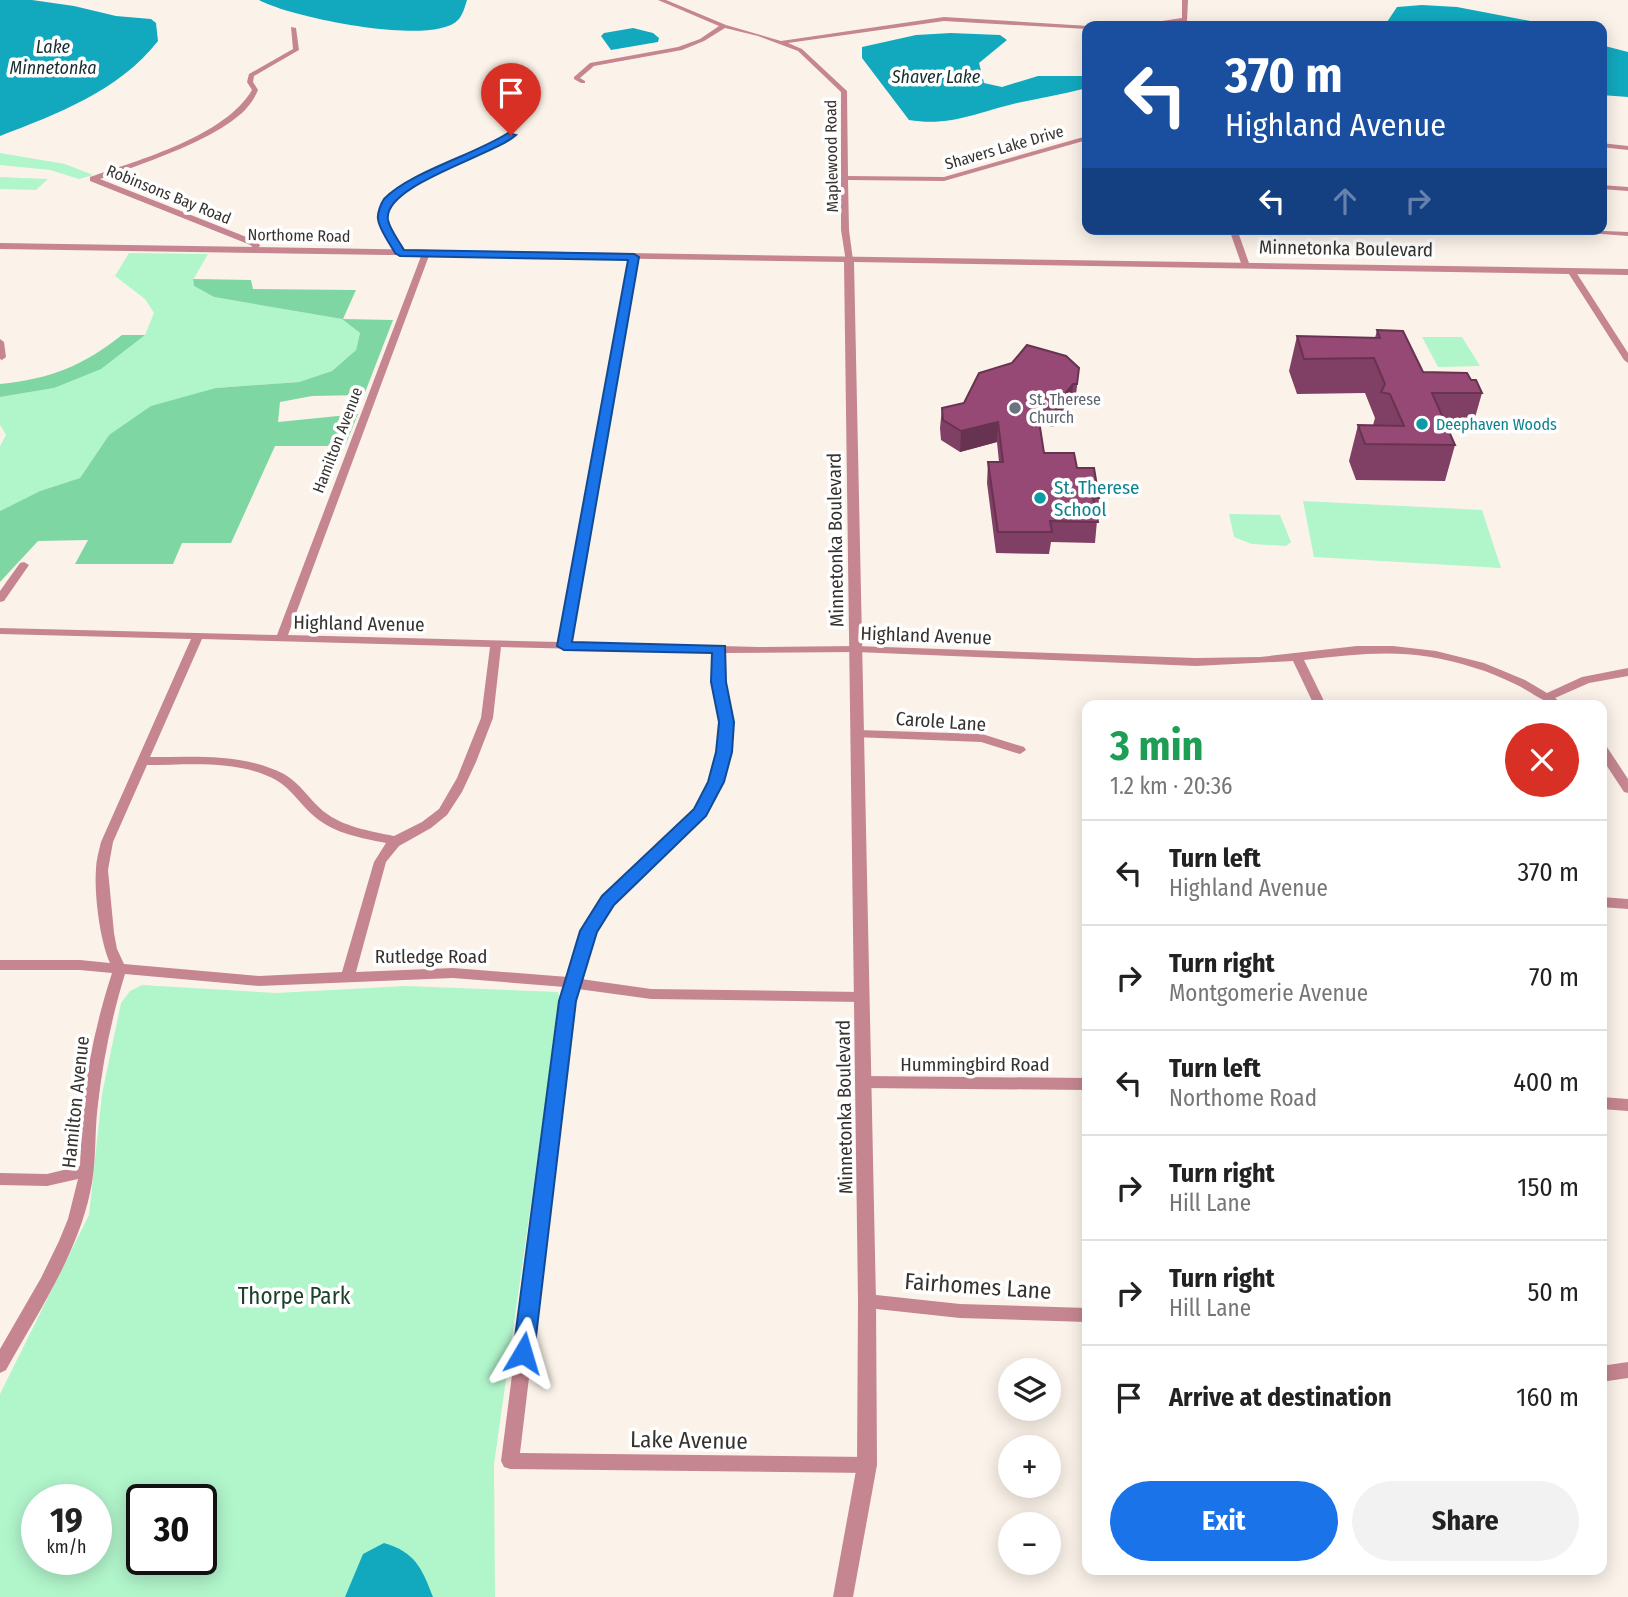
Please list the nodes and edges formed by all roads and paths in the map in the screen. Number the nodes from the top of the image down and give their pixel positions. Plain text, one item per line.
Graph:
1 (661, 0) edge
2 (1185, 0) edge
3 (1176, 21) edge
4 (724, 26) junction
5 (1082, 27) edge
6 (293, 28) dead end
7 (782, 42) junction
8 (583, 82) dead end
9 (511, 135) dead end
10 (1082, 139) edge
11 (1607, 146) edge
12 (1628, 148) edge
13 (845, 178) junction
14 (1607, 187) edge
15 (1628, 189) edge
16 (1607, 232) edge
17 (1628, 234) edge
18 (1235, 235) edge
19 (0, 246) edge
20 (254, 250) junction
21 (400, 253) junction
22 (426, 253) junction
23 (634, 257) junction
24 (849, 260) junction
25 (891, 261) junction
26 (1246, 266) junction
27 (1571, 271) junction
28 (1628, 272) edge
29 (859, 275) junction
30 (0, 342) edge
31 (2, 357) dead end
32 (1628, 360) edge
33 (24, 565) dead end
34 (0, 599) edge
35 (0, 631) edge
36 (197, 638) junction
37 (281, 639) junction
38 (497, 643) junction
39 (564, 646) junction
40 (720, 649) junction
41 (856, 649) junction
42 (1297, 658) junction
43 (1628, 672) edge
44 (1547, 697) junction
45 (1318, 700) edge
46 (1551, 700) edge
47 (858, 734) junction
48 (1020, 750) dead end
49 (1607, 756) edge
50 (142, 761) junction
51 (1628, 789) edge
52 (395, 841) junction
53 (1607, 902) edge
54 (1628, 904) edge
55 (0, 965) edge
56 (120, 970) junction
57 (348, 975) junction
58 (572, 983) junction
59 (861, 997) junction
60 (863, 1082) junction
61 (1082, 1084) edge
62 (1607, 1103) edge
63 (1628, 1105) edge
64 (88, 1170) junction
65 (0, 1179) edge
66 (867, 1301) junction
67 (1082, 1315) edge
68 (0, 1365) edge
69 (1628, 1370) edge
70 (1607, 1373) edge
71 (867, 1465) junction
72 (843, 1597) edge

1 - 4 street, Maplewood Road
2 - 3 street
4 - 7 street, Maplewood Road
4 - 8 street
5 - 7 street
6 - 20 street, Robinsons Bay Road
7 - 13 street, Maplewood Road
9 - 21 street
10 - 13 street, Shavers Lake Drive
11 - 12 street
13 - 24 street, Maplewood Road
14 - 15 street
16 - 17 street
18 - 26 street
19 - 20 street, Northome Road
20 - 21 street, Northome Road
21 - 22 street, Northome Road
22 - 23 street, Northome Road
22 - 37 street, Hamilton Avenue
23 - 24 street, Northome Road
23 - 39 street
24 - 25 street, Minnetonka Boulevard
24 - 29 street, Minnetonka Boulevard
25 - 26 street, Minnetonka Boulevard
25 - 29 street
26 - 27 street, Minnetonka Boulevard
27 - 28 street, Minnetonka Boulevard
27 - 32 street
29 - 41 street, Minnetonka Boulevard
30 - 31 street
33 - 34 street
35 - 36 street, Highland Avenue
36 - 37 street, Highland Avenue
36 - 50 street
37 - 38 street, Highland Avenue
38 - 39 street, Highland Avenue
38 - 52 street
39 - 40 street, Highland Avenue
40 - 41 street, Highland Avenue
40 - 58 street
41 - 42 street, Highland Avenue
41 - 47 street, Minnetonka Boulevard
42 - 44 street, Highland Avenue
42 - 45 street
43 - 44 street
44 - 46 street, Highland Avenue
47 - 48 street, Carole Lane
47 - 59 street, Minnetonka Boulevard
49 - 51 street
50 - 52 street
50 - 56 street
52 - 57 street
53 - 54 street
55 - 56 street, Rutledge Road
56 - 57 street, Rutledge Road
56 - 64 street, Hamilton Avenue
57 - 58 street, Rutledge Road
58 - 59 street, Rutledge Road
58 - 71 street, Lake Avenue
59 - 60 street, Minnetonka Boulevard
60 - 61 street, Hummingbird Road
60 - 66 street, Minnetonka Boulevard
62 - 63 street
64 - 65 street
64 - 68 street, Hamilton Avenue
66 - 67 street, Fairhomes Lane
66 - 71 street, Minnetonka Boulevard
69 - 70 street
71 - 72 street, Minnetonka Boulevard

